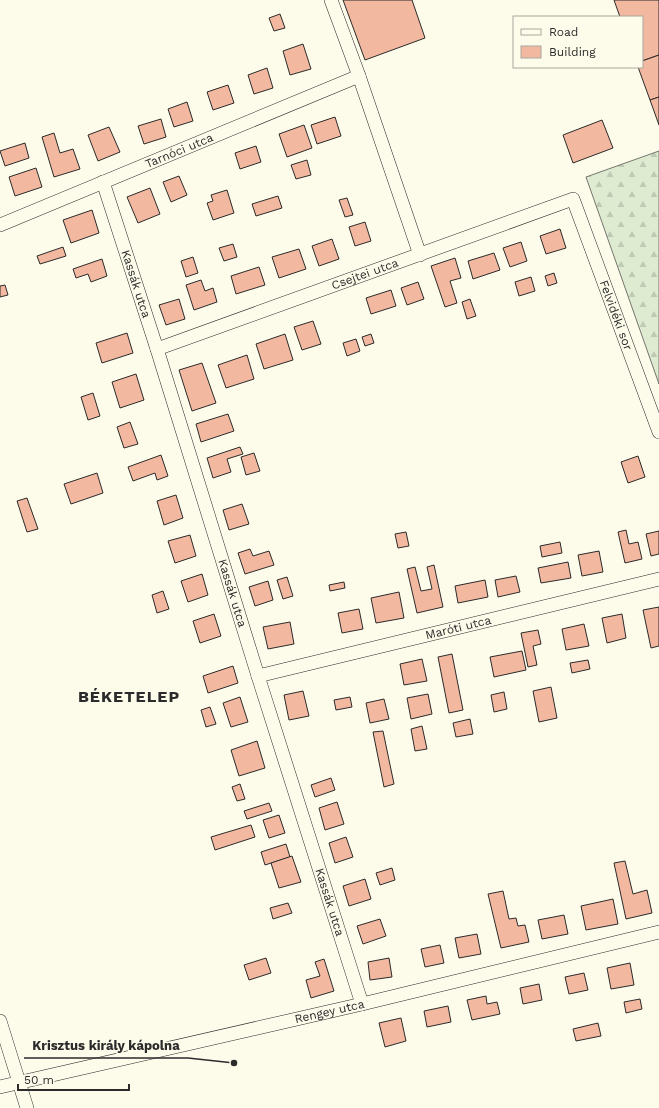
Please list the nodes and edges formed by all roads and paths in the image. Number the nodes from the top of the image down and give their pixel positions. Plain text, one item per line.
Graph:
1 (331, 0) edge
2 (359, 76) junction
3 (103, 182) junction
4 (573, 199) joint
5 (0, 225) edge
6 (420, 255) junction
7 (157, 349) junction
8 (659, 432) edge
9 (659, 578) edge
10 (258, 676) junction
11 (659, 932) edge
12 (362, 1004) junction
13 (0, 1021) edge
14 (20, 1082) junction
15 (0, 1087) edge
16 (27, 1108) edge

1 - 2 street
2 - 3 street, Tarnóci utca
2 - 6 street
3 - 5 street, Tarnóci utca
3 - 7 street, Kassák utca
4 - 6 street, Csejtei utca
4 - 8 street, Felvidéki sor
6 - 7 street, Csejtei utca
7 - 10 street, Kassák utca
9 - 10 street, Maróti utca
10 - 12 street, Kassák utca
11 - 12 street, Rengey utca
12 - 14 street, Rengey utca
13 - 14 street
14 - 15 street, Rengey utca
14 - 16 street

